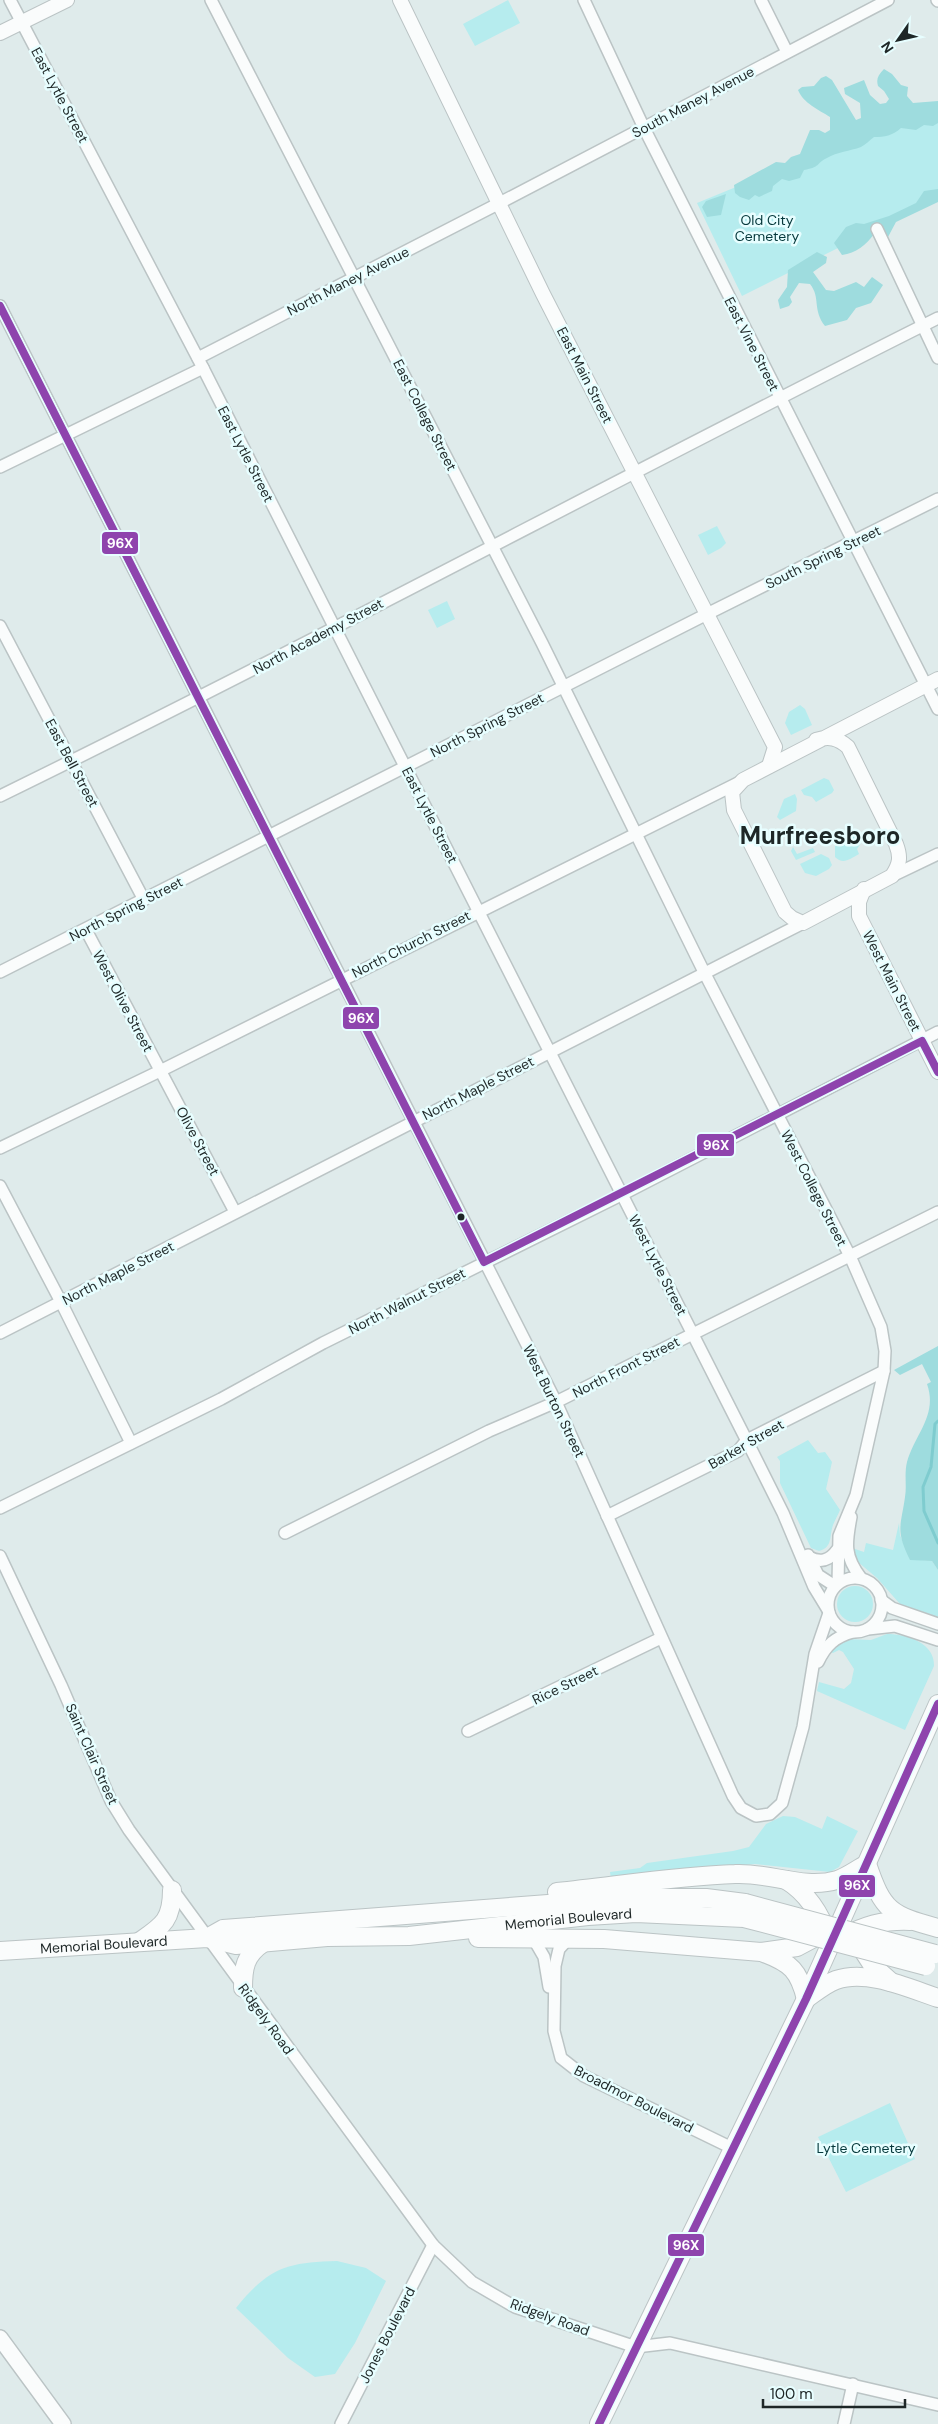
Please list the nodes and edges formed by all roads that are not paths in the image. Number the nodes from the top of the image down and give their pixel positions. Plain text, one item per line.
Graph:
1 (10, 0) edge
2 (67, 0) edge
3 (211, 0) edge
4 (400, 0) edge
5 (584, 0) edge
6 (761, 0) edge
7 (888, 0) edge
8 (22, 21) junction
9 (0, 33) edge
10 (787, 52) junction
11 (644, 128) junction
12 (499, 204) junction
13 (877, 229) dead end
14 (355, 278) junction
15 (0, 306) edge
16 (938, 318) edge
17 (922, 326) junction
18 (938, 358) edge
19 (200, 363) junction
20 (780, 398) junction
21 (64, 436) junction
22 (0, 467) edge
23 (635, 473) junction
24 (938, 500) edge
25 (853, 542) junction
26 (492, 546) junction
27 (707, 614) junction
28 (335, 628) junction
29 (1, 629) edge
30 (932, 682) edge
31 (564, 686) junction
32 (200, 698) junction
33 (938, 710) edge
34 (816, 740) junction
35 (775, 747) junction
36 (795, 752) junction
37 (72, 762) junction
38 (769, 766) junction
39 (406, 767) junction
40 (743, 780) junction
41 (0, 796) edge
42 (635, 833) junction
43 (270, 836) junction
44 (938, 854) edge
45 (892, 876) junction
46 (864, 889) junction
47 (144, 900) junction
48 (834, 905) junction
49 (478, 911) junction
50 (859, 916) junction
51 (803, 923) junction
52 (86, 930) junction
53 (0, 972) edge
54 (704, 972) junction
55 (341, 980) junction
56 (938, 1032) edge
57 (922, 1040) junction
58 (551, 1051) junction
59 (160, 1071) junction
60 (938, 1072) edge
61 (777, 1114) junction
62 (413, 1122) junction
63 (0, 1148) edge
64 (0, 1186) edge
65 (623, 1194) junction
66 (235, 1212) junction
67 (938, 1212) edge
68 (850, 1256) junction
69 (484, 1262) junction
70 (61, 1302) junction
71 (0, 1333) edge
72 (693, 1334) junction
73 (884, 1371) junction
74 (556, 1402) junction
75 (747, 1440) junction
76 (131, 1443) junction
77 (852, 1505) junction
78 (0, 1508) edge
79 (783, 1513) junction
80 (607, 1516) junction
81 (285, 1533) dead end
82 (837, 1550) junction
83 (0, 1556) edge
84 (809, 1557) junction
85 (861, 1578) junction
86 (837, 1585) junction
87 (881, 1600) junction
88 (829, 1611) junction
89 (938, 1624) edge
90 (866, 1629) junction
91 (853, 1632) junction
92 (661, 1638) junction
93 (938, 1640) edge
94 (813, 1672) junction
95 (938, 1704) edge
96 (468, 1731) dead end
97 (867, 1864) junction
98 (786, 1880) junction
99 (172, 1890) junction
100 (848, 1906) junction
101 (744, 1910) junction
102 (361, 1918) junction
103 (913, 1921) junction
104 (938, 1928) edge
105 (826, 1932) junction
106 (853, 1932) junction
107 (409, 1936) junction
108 (207, 1938) junction
109 (534, 1938) junction
110 (569, 1938) junction
111 (139, 1942) junction
112 (263, 1943) junction
113 (827, 1950) junction
114 (0, 1951) edge
115 (761, 1952) junction
116 (934, 1961) edge
117 (894, 1984) junction
118 (243, 1988) junction
119 (938, 1998) edge
120 (806, 1999) junction
121 (553, 2004) junction
122 (732, 2148) junction
123 (433, 2245) junction
124 (0, 2338) edge
125 (636, 2347) junction
126 (853, 2384) junction
127 (938, 2405) edge
128 (62, 2424) edge
129 (341, 2424) edge
130 (599, 2424) edge
131 (844, 2424) edge

1 - 8 street, East Lytle Street
2 - 8 street
3 - 14 street, East College Street
4 - 12 street, East Main Street
5 - 11 street, East Vine Street
6 - 10 street
7 - 10 street, South Maney Avenue
8 - 9 street
8 - 19 street, East Lytle Street
10 - 11 street, South Maney Avenue
11 - 12 street, South Maney Avenue
11 - 20 street, East Vine Street
12 - 14 street, North Maney Avenue
12 - 23 street, East Main Street
13 - 17 street
14 - 19 street, North Maney Avenue
14 - 26 street, East College Street
15 - 21 street, West Burton Street
16 - 17 street, North Academy Street
17 - 18 street
17 - 20 street, North Academy Street
19 - 21 street, North Maney Avenue
19 - 28 street, East Lytle Street
20 - 23 street, North Academy Street
20 - 25 street, East Vine Street
21 - 22 street, North Maney Avenue
21 - 32 street, West Burton Street
23 - 26 street, North Academy Street
23 - 27 street, East Main Street
24 - 25 street, South Spring Street
25 - 27 street, South Spring Street
25 - 30 street, East Vine Street
26 - 28 street, North Academy Street
26 - 31 street, East College Street
27 - 31 street, North Spring Street
27 - 35 street, East Main Street
28 - 32 street, North Academy Street
28 - 39 street, East Lytle Street
29 - 37 street, East Bell Street
30 - 33 street, East Vine Street
30 - 34 street
31 - 39 street, North Spring Street
31 - 42 street, East College Street
32 - 37 street, North Academy Street
32 - 43 street, West Burton Street
34 - 36 street
34 - 45 street
35 - 36 street
35 - 38 street
36 - 38 street, North Church Street
37 - 41 street, North Academy Street
37 - 47 street, East Bell Street
38 - 40 street, North Church Street
39 - 43 street, North Spring Street
39 - 49 street, East Lytle Street
40 - 42 street, North Church Street
40 - 51 street
42 - 49 street, North Church Street
42 - 54 street, West College Street
43 - 47 street, North Spring Street
43 - 55 street, West Burton Street
44 - 45 street
45 - 46 street
46 - 48 street, North Maple Street
46 - 50 street, West Main Street
47 - 52 street, North Spring Street
48 - 50 street, West Main Street
48 - 51 street, North Maple Street
49 - 55 street, North Church Street
49 - 58 street, West Lytle Street
50 - 57 street, West Main Street
51 - 54 street, North Maple Street
52 - 53 street, North Spring Street
52 - 59 street, West Olive Street
54 - 58 street, North Maple Street
54 - 61 street, West College Street
55 - 59 street, North Church Street
55 - 62 street, West Burton Street
56 - 57 street, North Walnut Street
57 - 60 street, West Main Street
57 - 61 street, North Walnut Street
58 - 62 street, North Maple Street
58 - 65 street, West Lytle Street
59 - 63 street, North Church Street
59 - 66 street, Olive Street
61 - 65 street, North Walnut Street
61 - 68 street, West College Street
62 - 66 street, North Maple Street
62 - 69 street, West Burton Street
64 - 70 street
65 - 69 street, North Walnut Street
65 - 72 street, West Lytle Street
66 - 70 street, North Maple Street
67 - 68 street, North Front Street
68 - 72 street, North Front Street
68 - 73 street, West College Street
69 - 74 street, West Burton Street
69 - 76 street, North Walnut Street
70 - 71 street, North Maple Street
70 - 76 street
72 - 74 street, North Front Street
72 - 75 street, West Lytle Street
73 - 75 street, Barker Street
73 - 77 street, West College Street
74 - 80 street, West Burton Street
74 - 81 street, North Front Street
75 - 79 street, West Lytle Street
75 - 80 street, Barker Street
76 - 78 street, North Walnut Street
77 - 82 street, West College Street
77 - 85 street, West College Street
79 - 84 street, West Lytle Street
79 - 88 street, West Lytle Street
80 - 92 street, West Burton Street
82 - 84 street
82 - 86 street, West College Street
83 - 99 street, Saint Clair Street
84 - 86 street, West Lytle Street
85 - 86 street
85 - 87 street
86 - 88 street
87 - 89 street
87 - 90 street
88 - 91 street, West Lytle Street
88 - 94 street
90 - 91 street
90 - 93 street
91 - 94 street
92 - 94 street, West Burton Street
92 - 96 street, Rice Street
95 - 97 main road
97 - 98 main road
97 - 100 main road
97 - 103 main road
98 - 102 main road
98 - 105 main road
99 - 108 street, Saint Clair Street
99 - 111 main road
100 - 105 main road
100 - 106 main road
100 - 113 main road
101 - 102 main road, Memorial Boulevard
101 - 107 main road, Memorial Boulevard
101 - 116 main road, bridge
102 - 108 main road, Memorial Boulevard
103 - 104 main road
103 - 106 main road
105 - 113 main road
105 - 115 main road
106 - 113 main road
106 - 117 main road
107 - 109 main road
107 - 112 main road, Memorial Boulevard
108 - 111 main road, Memorial Boulevard
108 - 112 main road, Memorial Boulevard
108 - 118 street, Ridgely Road
109 - 110 main road
109 - 121 street
110 - 115 main road
110 - 121 street
111 - 114 main road, Memorial Boulevard
112 - 118 main road
113 - 120 main road
115 - 120 main road
117 - 119 main road
117 - 120 main road
118 - 123 street, Ridgely Road
120 - 122 main road
121 - 122 street, Broadmor Boulevard
122 - 125 main road
123 - 125 street, Ridgely Road
123 - 129 street, Jones Boulevard
124 - 128 main road
125 - 126 street, Ridgely Road
125 - 130 main road
126 - 127 street, Ridgely Road
126 - 131 street

